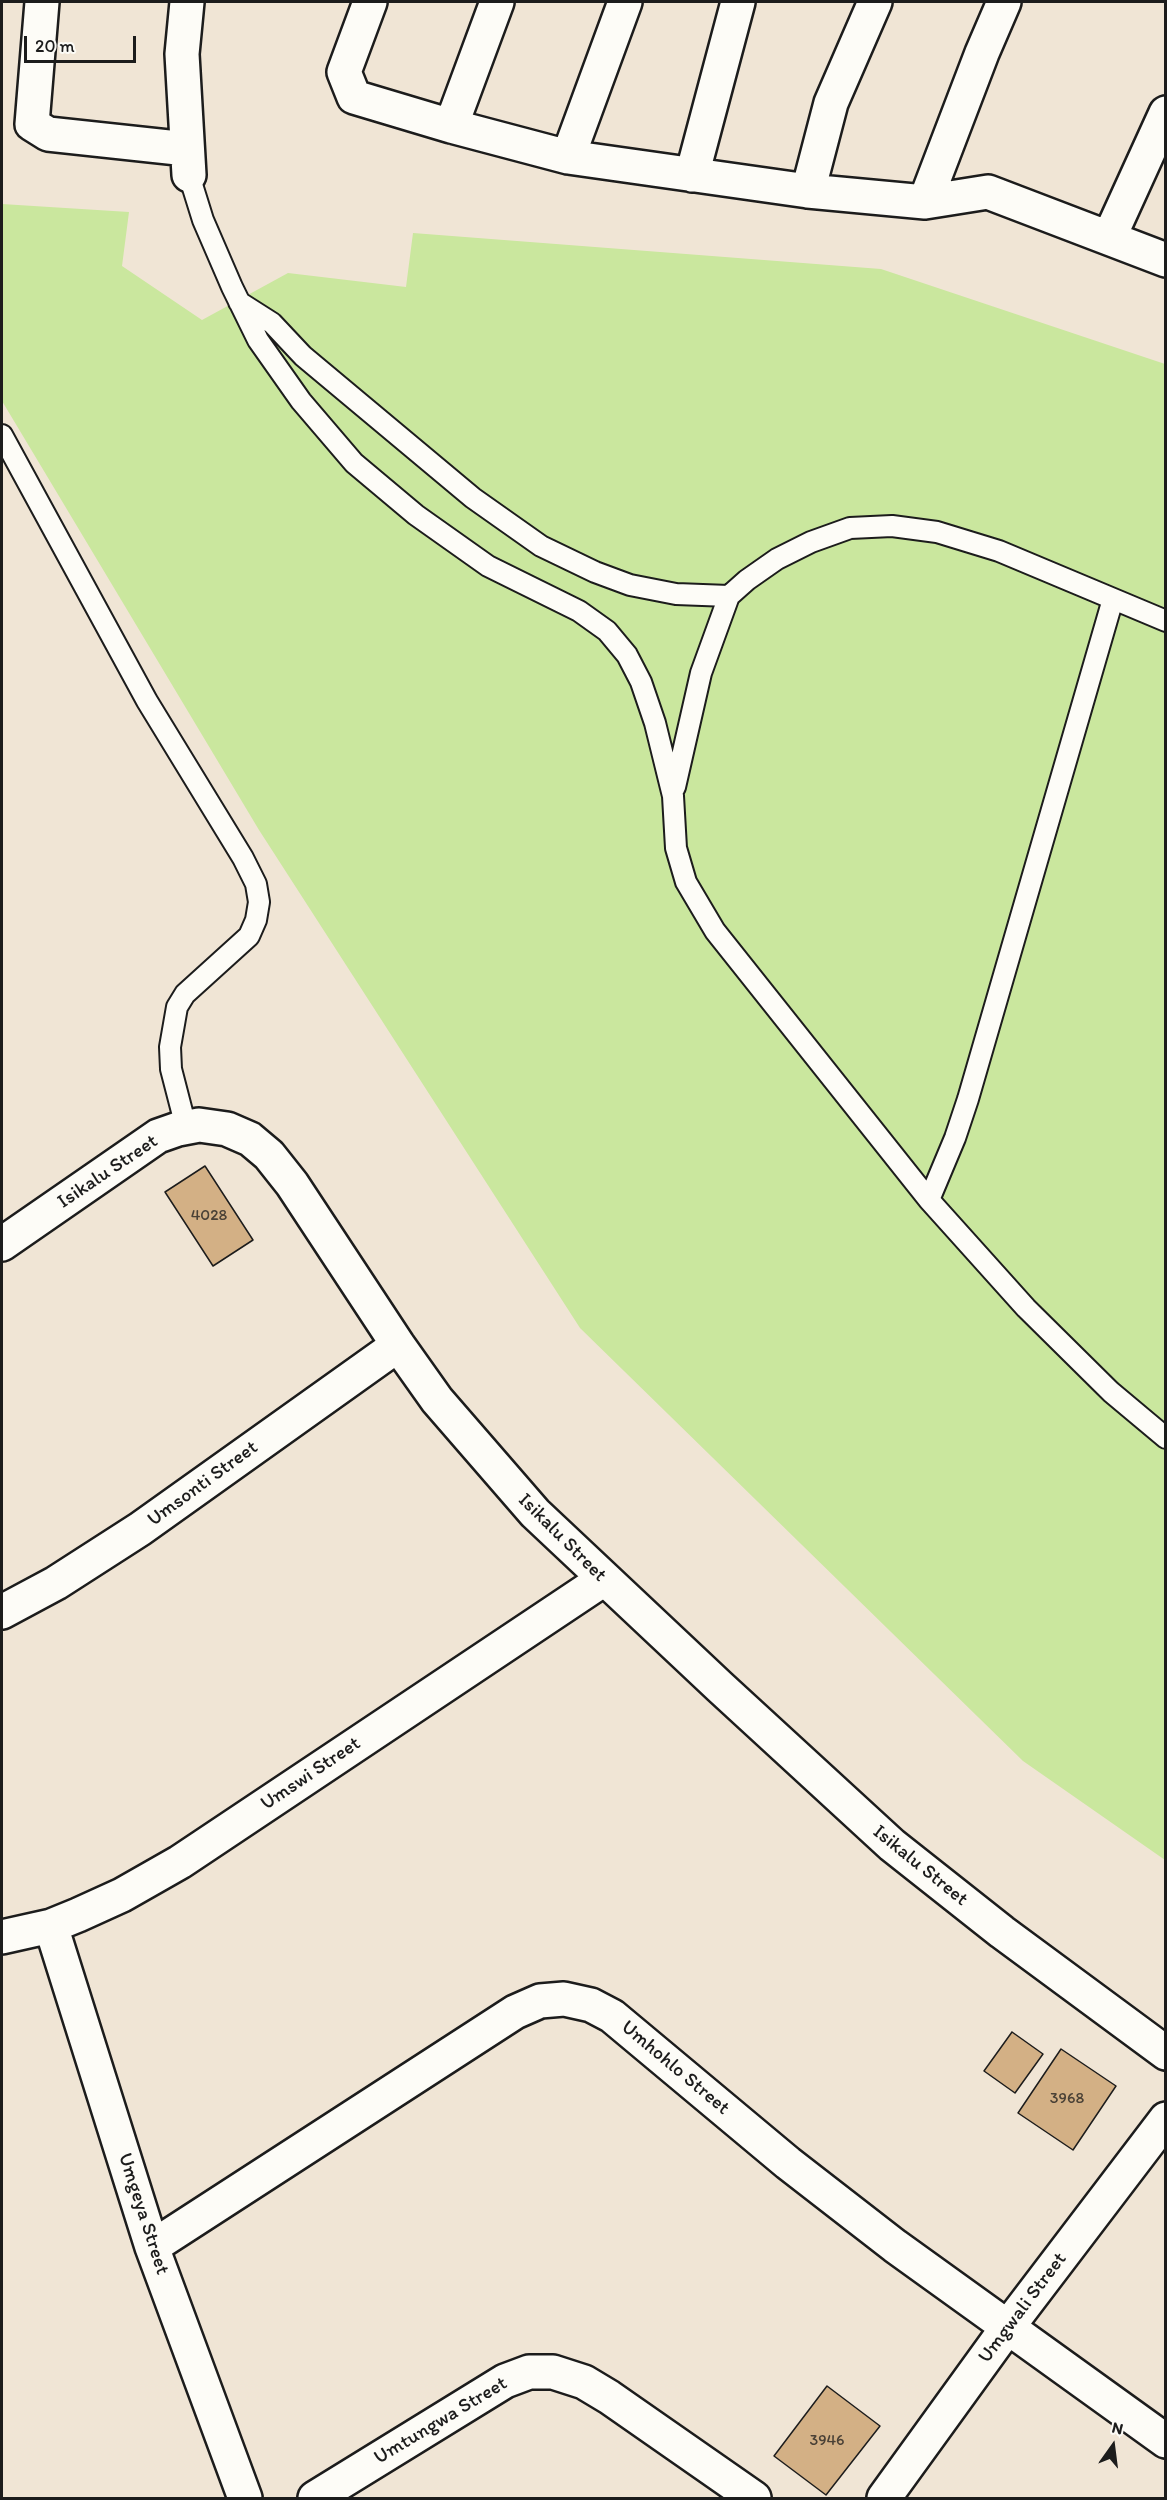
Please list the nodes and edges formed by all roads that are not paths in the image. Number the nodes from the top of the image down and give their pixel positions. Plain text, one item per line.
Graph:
1 (42, 2) edge
2 (187, 2) edge
3 (370, 2) edge
4 (497, 2) edge
5 (625, 2) edge
6 (738, 2) edge
7 (875, 2) edge
8 (1004, 2) edge
9 (1166, 113) edge
10 (451, 126) junction
11 (568, 157) junction
12 (188, 162) junction
13 (692, 175) junction
14 (808, 191) junction
15 (925, 202) junction
16 (1108, 238) junction
17 (1166, 260) edge
18 (239, 302) junction
19 (2, 435) edge
20 (729, 596) junction
21 (1113, 599) junction
22 (1166, 621) edge
23 (673, 796) junction
24 (186, 1127) junction
25 (929, 1200) junction
26 (2, 1241) edge
27 (398, 1345) junction
28 (1166, 1438) edge
29 (604, 1579) junction
30 (2, 1612) edge
31 (51, 1926) junction
32 (2, 1937) edge
33 (1166, 2053) edge
34 (1166, 2119) edge
35 (152, 2247) junction
36 (1007, 2328) junction
37 (1166, 2441) edge
38 (245, 2499) edge
39 (315, 2499) edge
40 (754, 2499) edge
41 (884, 2499) edge

1 - 12 street
2 - 12 street
3 - 10 street
4 - 10 street
5 - 11 street
6 - 13 street
7 - 14 street
8 - 15 street
9 - 16 street
10 - 11 street
11 - 13 street
12 - 18 lane
13 - 14 street
14 - 15 street
15 - 16 street
16 - 17 street
18 - 20 lane
18 - 23 lane
19 - 24 lane
20 - 21 lane
20 - 23 lane
21 - 22 lane
21 - 25 lane
23 - 25 lane
24 - 26 street, Isikalu Street
24 - 27 street, Isikalu Street
25 - 28 lane
27 - 29 street, Isikalu Street
27 - 30 street, Umsonti Street
29 - 31 street, Umswi Street
29 - 33 street, Isikalu Street
31 - 32 street, Umswi Street
31 - 35 street, Umgeya Street
34 - 36 street, Umgwali Street
35 - 36 street, Umhohlo Street
35 - 38 street, Umgeya Street
36 - 37 street, Umhohlo Street
36 - 41 street, Umgwali Street
39 - 40 street, Umtungwa Street

